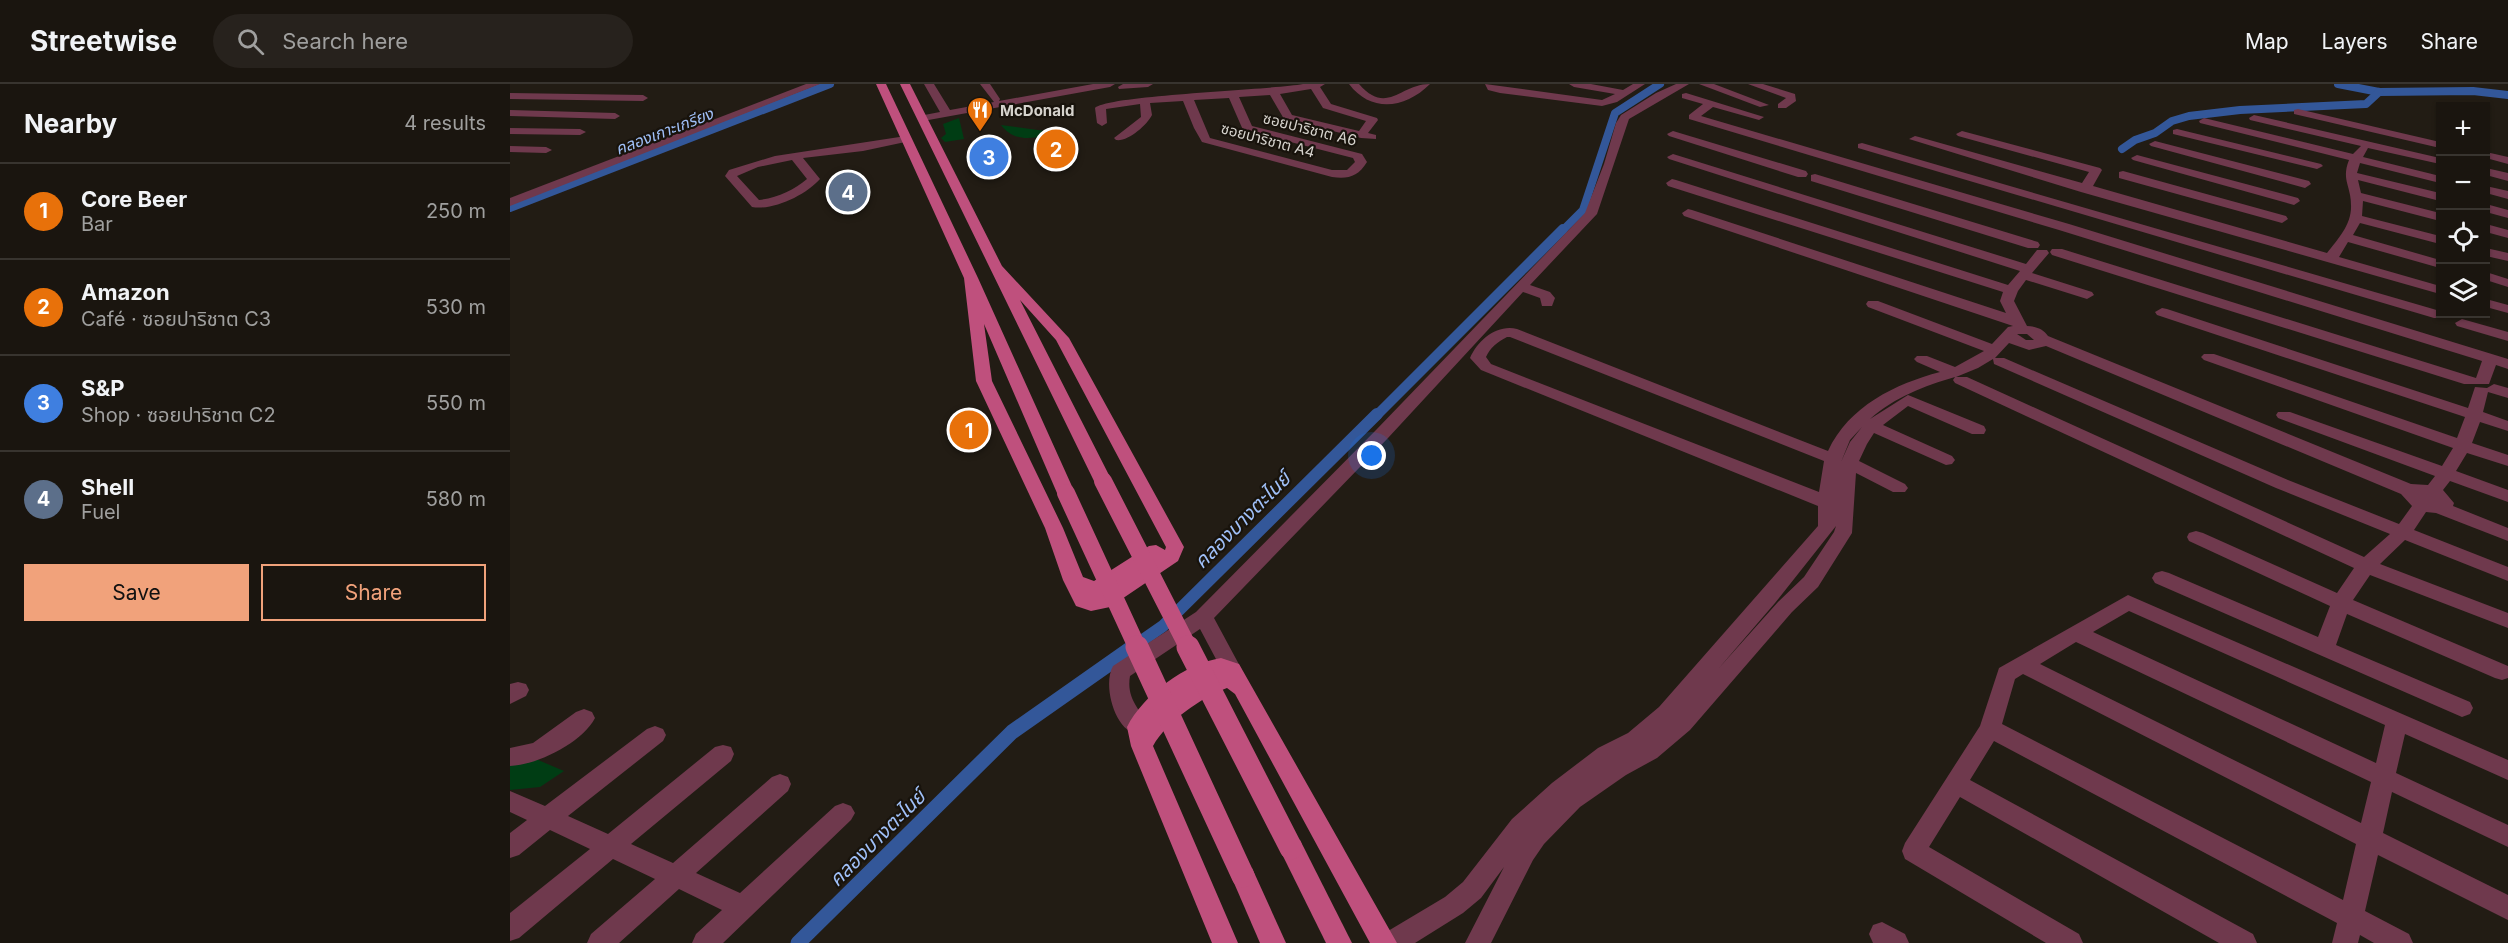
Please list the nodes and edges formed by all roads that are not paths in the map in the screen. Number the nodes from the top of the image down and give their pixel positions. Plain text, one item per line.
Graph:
1 (532, 84) edge
2 (815, 84) edge
3 (881, 84) edge
4 (905, 84) edge
5 (929, 84) edge
6 (939, 84) edge
7 (985, 84) edge
8 (1032, 84) edge
9 (1148, 84) edge
10 (1174, 84) edge
11 (1354, 84) edge
12 (1425, 84) edge
13 (1490, 84) edge
14 (1574, 84) edge
15 (1640, 84) edge
16 (1704, 84) edge
17 (1753, 84) edge
18 (1317, 85) edge
19 (1116, 86) edge
20 (1278, 88) edge
21 (1685, 90) edge
22 (1228, 91) edge
23 (1624, 93) junction
24 (510, 94) edge
25 (1187, 97) junction
26 (643, 98) dead end
27 (1041, 98) junction
28 (1171, 98) junction
29 (995, 99) dead end
30 (1144, 100) junction
31 (1122, 103) junction
32 (1710, 104) junction
33 (1764, 105) dead end
34 (1782, 106) dead end
35 (948, 108) junction
36 (2298, 112) dead end
37 (511, 113) edge
38 (615, 116) dead end
39 (1759, 117) dead end
40 (2254, 118) dead end
41 (924, 122) junction
42 (1197, 122) junction
43 (2204, 122) dead end
44 (1102, 123) dead end
45 (1184, 130) dead end
46 (2376, 130) junction
47 (510, 131) edge
48 (580, 132) dead end
49 (2177, 132) dead end
50 (1673, 134) dead end
51 (1962, 134) dead end
52 (1120, 138) dead end
53 (906, 139) junction
54 (1915, 139) dead end
55 (2155, 144) dead end
56 (2368, 144) junction
57 (2436, 144) edge
58 (1862, 146) dead end
59 (510, 149) edge
60 (546, 150) dead end
61 (2327, 151) junction
62 (795, 156) junction
63 (2490, 156) edge
64 (1673, 157) dead end
65 (2137, 158) dead end
66 (2355, 158) junction
67 (1834, 160) junction
68 (2436, 160) edge
69 (2508, 161) edge
70 (2317, 166) junction
71 (1332, 173) joint
72 (2490, 173) edge
73 (2123, 175) dead end
74 (2350, 175) junction
75 (1808, 176) junction
76 (2508, 177) edge
77 (2436, 178) edge
78 (1672, 183) dead end
79 (2305, 184) junction
80 (2085, 189) junction
81 (1785, 191) junction
82 (2490, 191) edge
83 (2355, 195) junction
84 (2508, 195) edge
85 (2436, 196) edge
86 (2294, 201) junction
87 (510, 202) edge
88 (2490, 209) edge
89 (1758, 210) junction
90 (2080, 210) junction
91 (1688, 213) dead end
92 (2508, 214) edge
93 (2436, 216) edge
94 (2356, 218) junction
95 (2282, 219) junction
96 (2064, 227) junction
97 (1732, 228) junction
98 (2490, 229) edge
99 (2508, 234) edge
100 (2344, 237) junction
101 (2436, 239) edge
102 (2268, 240) junction
103 (2045, 248) junction
104 (2490, 253) edge
105 (2331, 258) junction
106 (2508, 258) edge
107 (2436, 263) edge
108 (999, 269) junction
109 (2026, 272) junction
110 (2490, 277) edge
111 (971, 278) junction
112 (2508, 283) edge
113 (1521, 286) junction
114 (2436, 289) edge
115 (2011, 290) junction
116 (2087, 295) dead end
117 (1547, 303) dead end
118 (1873, 304) dead end
119 (2490, 304) edge
120 (2508, 309) edge
121 (2162, 312) dead end
122 (2436, 314) edge
123 (2462, 323) dead end
124 (2024, 334) junction
125 (2508, 337) edge
126 (1068, 353) junction
127 (1997, 356) junction
128 (2209, 357) dead end
129 (1922, 358) dead end
130 (2490, 359) junction
131 (1044, 360) junction
132 (2508, 364) edge
133 (1958, 376) junction
134 (1018, 386) junction
135 (2487, 387) edge
136 (992, 395) junction
137 (1908, 400) junction
138 (2284, 415) dead end
139 (2475, 415) junction
140 (1866, 423) junction
141 (2508, 426) edge
142 (1978, 430) dead end
143 (2462, 444) junction
144 (1946, 460) dead end
145 (1841, 461) junction
146 (2508, 461) edge
147 (2448, 474) junction
148 (1899, 488) dead end
149 (2508, 496) edge
150 (2426, 499) junction
151 (1835, 506) junction
152 (2403, 532) junction
153 (2508, 535) edge
154 (2196, 537) dead end
155 (2367, 566) junction
156 (2508, 574) edge
157 (2162, 578) dead end
158 (2341, 603) junction
159 (1203, 616) junction
160 (2508, 621) edge
161 (2075, 633) junction
162 (2325, 646) junction
163 (2021, 664) junction
164 (2502, 672) dead end
165 (1238, 680) junction
166 (2463, 708) dead end
167 (584, 718) dead end
168 (2397, 721) junction
169 (1990, 728) junction
170 (655, 735) dead end
171 (1140, 736) junction
172 (1643, 745) junction
173 (723, 754) dead end
174 (510, 757) edge
175 (2508, 770) edge
176 (2384, 777) junction
177 (1956, 783) junction
178 (780, 784) dead end
179 (510, 801) edge
180 (843, 813) dead end
181 (548, 817) junction
182 (2508, 836) edge
183 (2369, 839) junction
184 (611, 846) junction
185 (510, 847) edge
186 (676, 876) junction
187 (1472, 890) junction
188 (1495, 906) junction
189 (744, 907) junction
190 (2508, 908) edge
191 (2351, 917) junction
192 (510, 928) edge
193 (2060, 941) edge
194 (600, 943) edge
195 (705, 943) edge
196 (1225, 943) edge
197 (1273, 943) edge
198 (1339, 943) edge
199 (1384, 943) edge
200 (1392, 943) edge
201 (1478, 943) edge
202 (2244, 943) edge
203 (2345, 943) edge
204 (2400, 943) edge

1 - 24 street
2 - 87 street
3 - 53 main road
4 - 41 main road
5 - 35 street
6 - 35 street
7 - 29 street
8 - 27 street
9 - 19 street
10 - 28 street
11 - 12 street
13 - 23 street
14 - 23 street
15 - 23 street
16 - 33 street
17 - 34 street
18 - 20 street
18 - 20 street
19 - 27 street
19 - 31 street
20 - 22 street
21 - 32 street
21 - 113 street
22 - 25 street
22 - 71 street, ซอยปาริชาต A6
24 - 26 street
25 - 28 street
25 - 42 street, ซอยปาริชาต A4
27 - 35 street
27 - 41 street
28 - 30 street
30 - 31 street
30 - 52 street
31 - 44 street
32 - 39 street
32 - 67 street
35 - 41 street
36 - 46 street
37 - 38 street
40 - 56 street
41 - 108 main road
42 - 45 street
42 - 71 street, ซอยปาริชาต A4
43 - 61 street
46 - 56 street
46 - 57 street
47 - 48 street
49 - 70 street
50 - 75 street
51 - 80 street
53 - 62 street
53 - 111 main road
54 - 80 street
55 - 79 street
56 - 66 street
56 - 68 street
58 - 90 street
59 - 60 street
61 - 66 street
61 - 70 street
62 - 62 street
63 - 69 street
64 - 81 street
65 - 86 street
66 - 74 street
66 - 77 street
67 - 75 street
67 - 96 street
70 - 79 street
72 - 76 street
73 - 95 street
74 - 83 street
74 - 85 street
75 - 81 street
75 - 103 street
78 - 89 street
79 - 86 street
80 - 102 street
81 - 89 street
81 - 109 street
82 - 84 street
83 - 93 street
83 - 94 street
86 - 95 street
88 - 92 street
89 - 97 street
89 - 115 street
90 - 96 street
90 - 122 street
91 - 97 street
94 - 100 street
94 - 101 street
95 - 102 street
96 - 103 street
96 - 130 street
97 - 124 street
98 - 99 street
100 - 105 street
100 - 107 street
102 - 105 street
103 - 109 street
103 - 135 street
104 - 106 street
105 - 114 street
108 - 126 main road
108 - 131 main road
109 - 115 street
109 - 116 street
110 - 112 street
111 - 134 main road
111 - 136 main road
113 - 117 street
113 - 159 street
115 - 124 street
118 - 127 street
119 - 120 street
121 - 139 street
123 - 125 street
124 - 127 street
124 - 150 street
126 - 131 main road
126 - 136 main road
127 - 133 street
127 - 152 street
128 - 143 street
129 - 133 street
130 - 132 street
130 - 135 street
131 - 198 main road, bridge
133 - 137 street
133 - 140 street
133 - 155 street
134 - 136 main road
134 - 197 main road, bridge
135 - 139 street
137 - 140 street
137 - 142 street
138 - 147 street
139 - 141 street
139 - 143 street
140 - 144 street
140 - 145 street
143 - 146 street
143 - 147 street
145 - 148 street
145 - 151 street
145 - 151 street
147 - 149 street
147 - 150 street
150 - 152 street
150 - 153 street
151 - 172 street
152 - 155 street
152 - 156 street
154 - 158 street
155 - 158 street
155 - 160 street
157 - 162 street
158 - 162 street
158 - 164 street
159 - 165 street
159 - 171 street
161 - 163 street
161 - 168 street
161 - 176 street
162 - 166 street
163 - 169 street
163 - 183 street
165 - 171 main road
165 - 199 main road
167 - 174 street
168 - 175 street
168 - 176 street
169 - 177 street
169 - 191 street
170 - 181 street
171 - 196 main road
172 - 187 street
172 - 188 street
173 - 184 street
176 - 182 street
176 - 183 street
177 - 193 street
177 - 202 street
178 - 186 street
179 - 181 street
180 - 189 street
181 - 184 street
181 - 185 street
183 - 190 street
183 - 191 street
184 - 186 street
184 - 192 street
186 - 189 street
186 - 194 street
187 - 188 street
187 - 200 street
188 - 201 street
189 - 195 street
191 - 203 street
191 - 204 street

